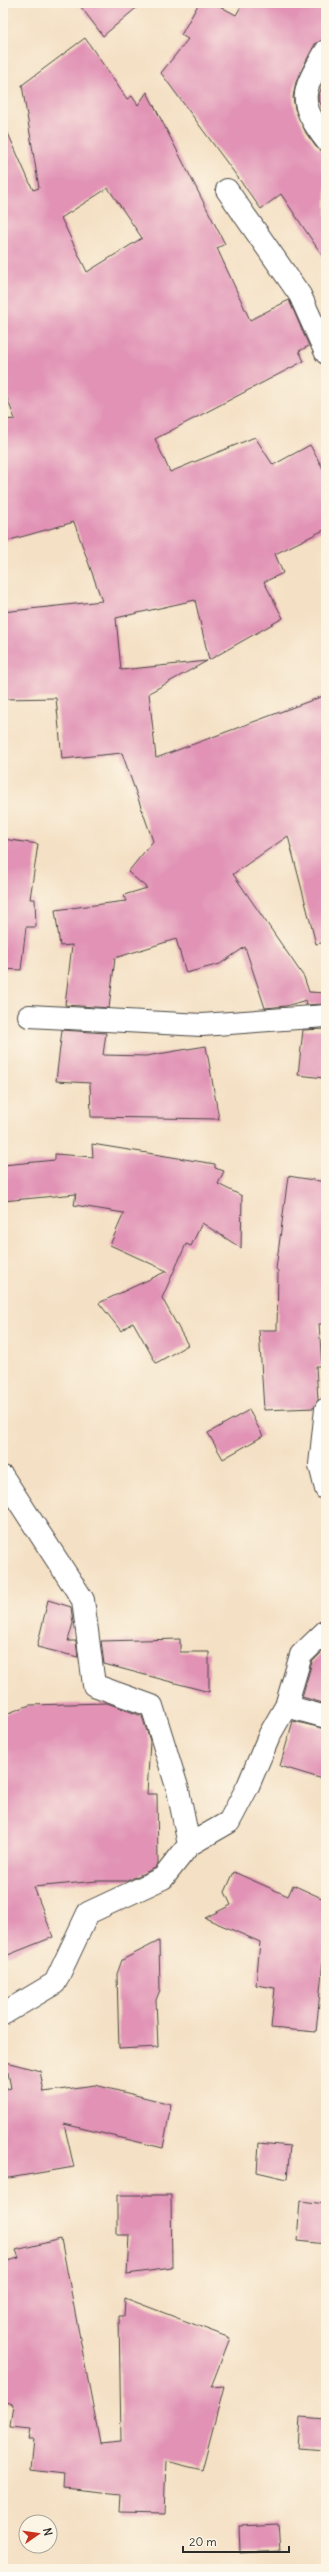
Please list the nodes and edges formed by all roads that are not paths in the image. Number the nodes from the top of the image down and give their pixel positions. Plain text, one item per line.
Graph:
1 (326, 51) edge
2 (326, 140) edge
3 (227, 190) dead end
4 (326, 353) edge
5 (29, 1016) dead end
6 (326, 1016) edge
7 (326, 1409) edge
8 (3, 1476) edge
9 (326, 1488) edge
10 (326, 1631) edge
11 (286, 1706) junction
12 (326, 1717) edge
13 (189, 1845) junction
14 (3, 2014) edge

1 - 2 street
3 - 4 street
5 - 6 street
7 - 9 street
8 - 13 street
10 - 11 street
11 - 12 street
11 - 13 street
13 - 14 street

